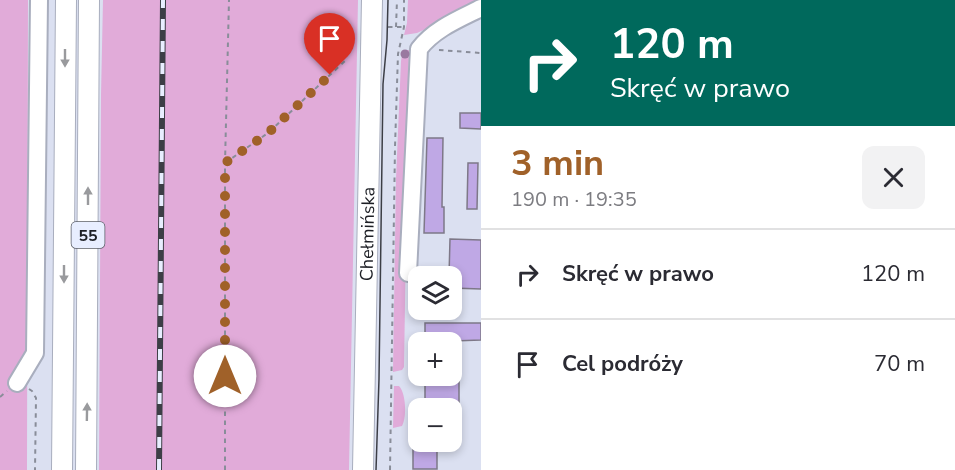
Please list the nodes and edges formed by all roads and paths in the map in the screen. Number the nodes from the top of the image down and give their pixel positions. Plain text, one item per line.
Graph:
1 (39, 0) edge
2 (66, 0) edge
3 (89, 0) edge
4 (229, 0) edge
5 (372, 0) edge
6 (397, 0) edge
7 (404, 0) edge
8 (479, 9) edge
9 (396, 27) dead end
10 (419, 49) junction
11 (481, 53) edge
12 (346, 60) dead end
13 (225, 163) junction
14 (408, 266) edge
15 (17, 383) joint
16 (34, 470) edge
17 (62, 470) edge
18 (86, 470) edge
19 (225, 470) edge
20 (363, 470) edge
21 (390, 470) edge

1 - 15 street
2 -> 17 main road, 55
18 -> 3 main road, 55
4 - 13 path
5 - 20 main road, Chełmińska
6 - 9 path
7 - 21 path
8 - 10 street
10 - 11 path
10 - 14 street
12 - 13 path
13 - 19 path
15 - 16 path

